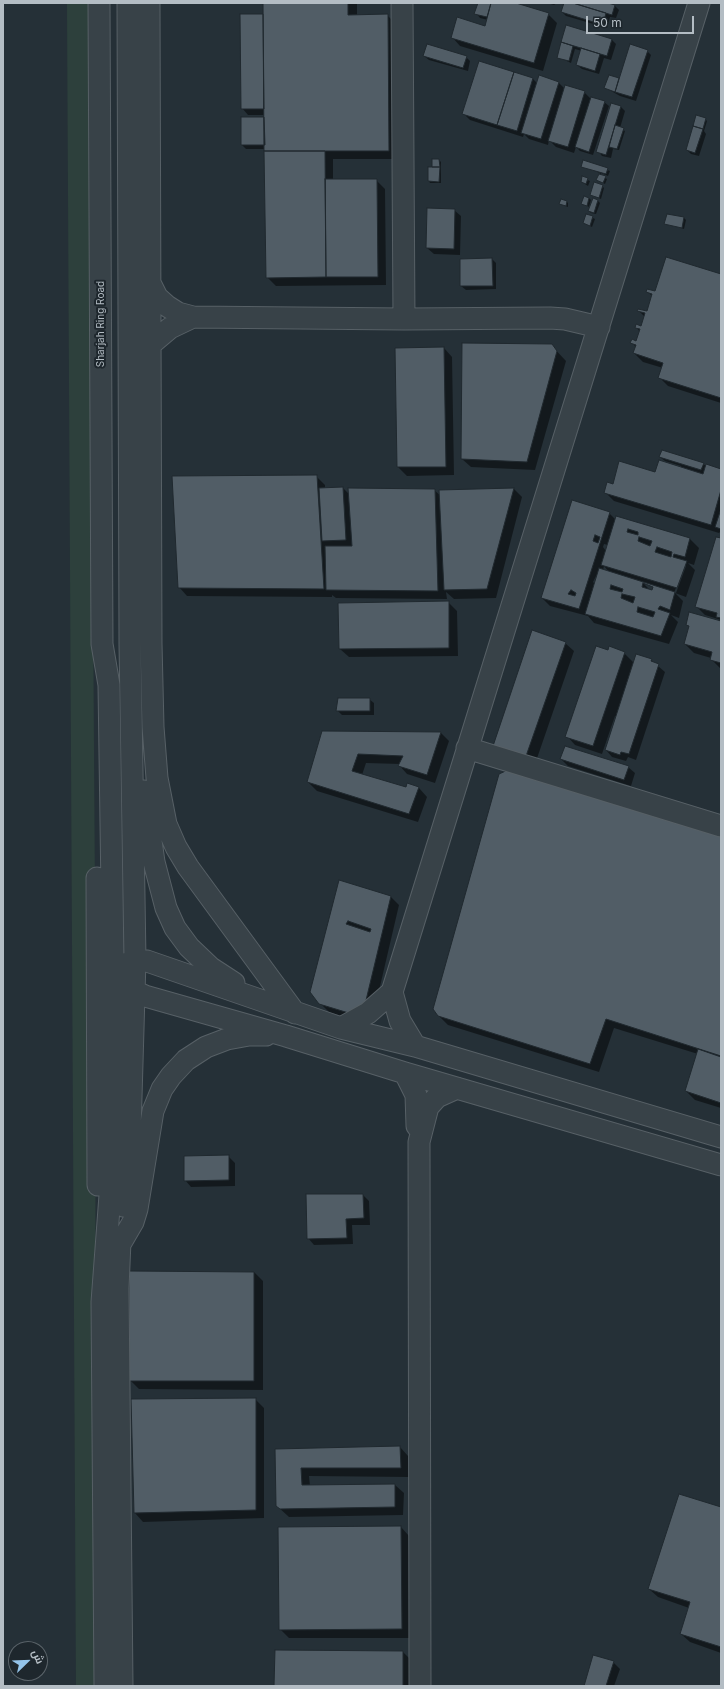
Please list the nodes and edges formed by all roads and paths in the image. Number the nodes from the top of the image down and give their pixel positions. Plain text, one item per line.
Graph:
1 (100, 3) edge
2 (128, 3) edge
3 (149, 3) edge
4 (402, 3) edge
5 (699, 3) edge
6 (151, 286) junction
7 (193, 317) junction
8 (404, 319) junction
9 (599, 327) junction
10 (151, 344) junction
11 (102, 644) junction
12 (130, 644) junction
13 (467, 748) junction
14 (721, 826) edge
15 (135, 960) junction
16 (114, 970) junction
17 (134, 991) junction
18 (392, 992) junction
19 (273, 1004) junction
20 (295, 1013) junction
21 (341, 1028) junction
22 (286, 1036) junction
23 (416, 1046) junction
24 (405, 1073) junction
25 (457, 1088) junction
26 (721, 1137) edge
27 (419, 1142) junction
28 (721, 1165) edge
29 (119, 1246) junction
30 (102, 1302) junction
31 (105, 1686) edge
32 (122, 1686) edge
33 (420, 1686) edge

1 - 11 street, Sharjah Ring Road
2 - 12 street
3 - 6 street
4 - 8 street
5 - 9 street
6 - 7 street
6 - 10 street
7 - 8 street
7 - 10 street
8 - 9 street
9 - 13 street
10 - 20 street
11 - 16 street
11 - 30 street
12 - 15 street
12 - 19 street
13 - 14 street
13 - 18 street
15 - 16 street
15 - 17 street
15 - 19 street
16 - 17 street
16 - 30 street
17 - 22 street
17 - 29 street
18 - 21 street
18 - 23 street
19 - 20 street
20 - 21 street
21 - 23 street
22 - 24 street
22 - 29 street
23 - 26 street
24 - 25 street
24 - 27 street
25 - 27 street
25 - 28 street
27 - 33 street
29 - 32 street
30 - 31 street

